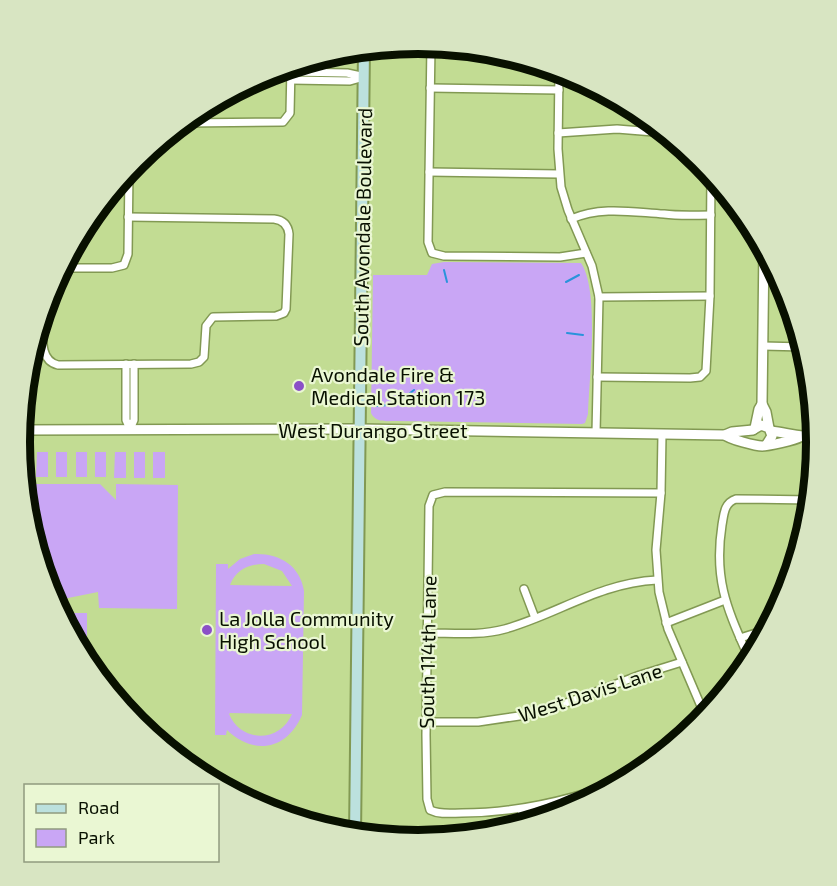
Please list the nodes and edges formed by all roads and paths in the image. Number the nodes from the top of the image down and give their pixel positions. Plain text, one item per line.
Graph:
1 (431, 54) edge
2 (364, 59) edge
3 (310, 70) edge
4 (291, 76) edge
5 (364, 77) junction
6 (291, 80) junction
7 (559, 81) edge
8 (430, 88) junction
9 (559, 90) junction
10 (199, 123) edge
11 (651, 132) edge
12 (558, 133) junction
13 (429, 172) junction
14 (559, 174) junction
15 (129, 184) edge
16 (711, 187) edge
17 (711, 215) junction
18 (128, 218) junction
19 (571, 219) junction
20 (586, 253) junction
21 (72, 268) edge
22 (767, 272) edge
23 (710, 296) junction
24 (599, 297) junction
25 (43, 341) edge
26 (763, 346) junction
27 (795, 347) edge
28 (130, 364) junction
29 (597, 376) junction
30 (762, 404) junction
31 (130, 429) junction
32 (360, 429) junction
33 (770, 429) junction
34 (31, 430) edge
35 (596, 433) junction
36 (662, 434) junction
37 (748, 435) junction
38 (800, 437) junction
39 (807, 437) edge
40 (767, 444) junction
41 (661, 493) junction
42 (803, 500) edge
43 (657, 580) junction
44 (524, 589) dead end
45 (725, 600) junction
46 (535, 618) junction
47 (666, 623) junction
48 (427, 633) junction
49 (757, 633) edge
50 (740, 638) junction
51 (746, 652) edge
52 (682, 662) junction
53 (702, 709) edge
54 (426, 722) junction
55 (579, 796) edge
56 (521, 809) junction
57 (522, 817) edge
58 (355, 826) edge

1 - 8 street
2 - 5 main road, South Avondale Boulevard
3 - 5 street
4 - 6 street
5 - 6 street
5 - 32 main road, South Avondale Boulevard
6 - 10 street
7 - 9 street
8 - 9 street
8 - 13 street
9 - 12 street
11 - 12 street
12 - 14 street
13 - 14 street
13 - 20 street
14 - 19 street
15 - 18 street
16 - 17 street
17 - 19 street
17 - 23 street
18 - 21 street
18 - 28 street
19 - 20 street
20 - 24 street
22 - 26 street
23 - 24 street
23 - 29 street
24 - 29 street
25 - 28 street
26 - 27 street
26 - 30 street
28 - 31 street
29 - 35 street
30 - 33 street
30 - 37 street
31 - 32 street, West Durango Street
31 - 34 street, West Durango Street
32 - 35 street, West Durango Street
32 - 58 main road, South Avondale Boulevard
33 - 37 street
33 - 38 street
33 - 40 street
35 - 36 street, West Durango Street
36 - 37 street, West Durango Street
36 - 41 street
37 - 40 street
38 - 39 street
38 - 40 street
41 - 43 street
41 - 48 street, South 114th Lane
42 - 45 street
43 - 46 street
43 - 47 street
44 - 46 street
45 - 47 street
45 - 50 street
46 - 48 street
47 - 52 street
48 - 54 street, South 114th Lane
49 - 50 street
50 - 51 street
52 - 53 street
52 - 54 street, West Davis Lane
54 - 56 street, South 114th Lane
55 - 56 street
56 - 57 street

